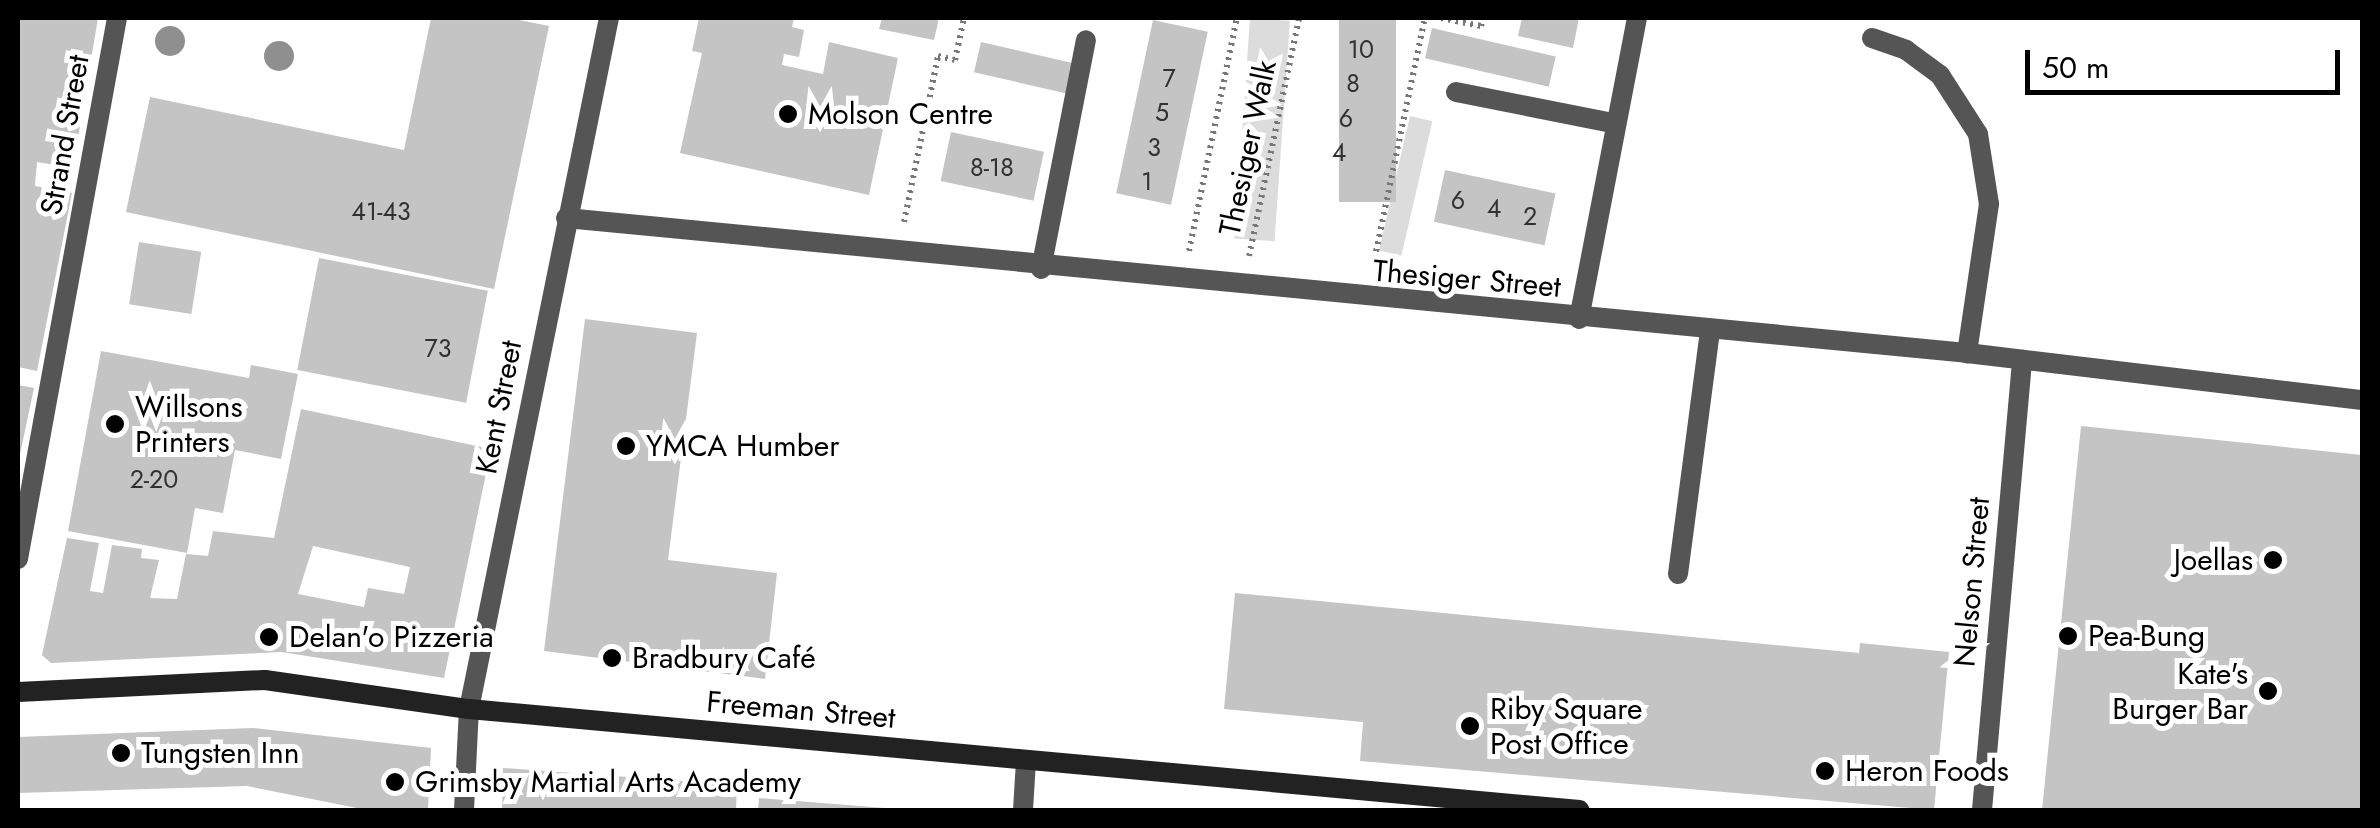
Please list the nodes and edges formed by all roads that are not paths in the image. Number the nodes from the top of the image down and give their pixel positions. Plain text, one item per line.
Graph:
1 (118, 18) edge
2 (610, 18) edge
3 (1636, 18) edge
4 (1872, 38) dead end
5 (1086, 40) dead end
6 (1456, 92) dead end
7 (1613, 123) junction
8 (566, 218) junction
9 (1041, 269) junction
10 (1580, 319) junction
11 (1710, 331) junction
12 (1967, 353) junction
13 (2022, 360) junction
14 (2362, 400) edge
15 (18, 559) edge
16 (1678, 574) dead end
17 (18, 692) edge
18 (469, 709) junction
19 (1026, 761) junction
20 (1516, 807) edge
21 (464, 810) edge
22 (1023, 810) edge
23 (1579, 810) edge
24 (1982, 810) edge

1 - 15 street, Strand Street
2 - 8 street, Kent Street
3 - 7 street
4 - 12 street
5 - 9 street
6 - 7 street
7 - 10 street
8 - 9 street, Thesiger Street
8 - 18 street, Kent Street
9 - 10 street, Thesiger Street
10 - 11 street, Thesiger Street
11 - 12 street, Thesiger Street
11 - 16 street
12 - 13 street, Thesiger Street
13 - 14 street, Thesiger Street
13 - 24 street, Nelson Street
17 - 18 main road, Freeman Street
18 - 19 main road, Freeman Street
18 - 21 street, Kent Street
19 - 20 main road, Freeman Street
19 - 22 street
20 - 23 main road, Freeman Street

